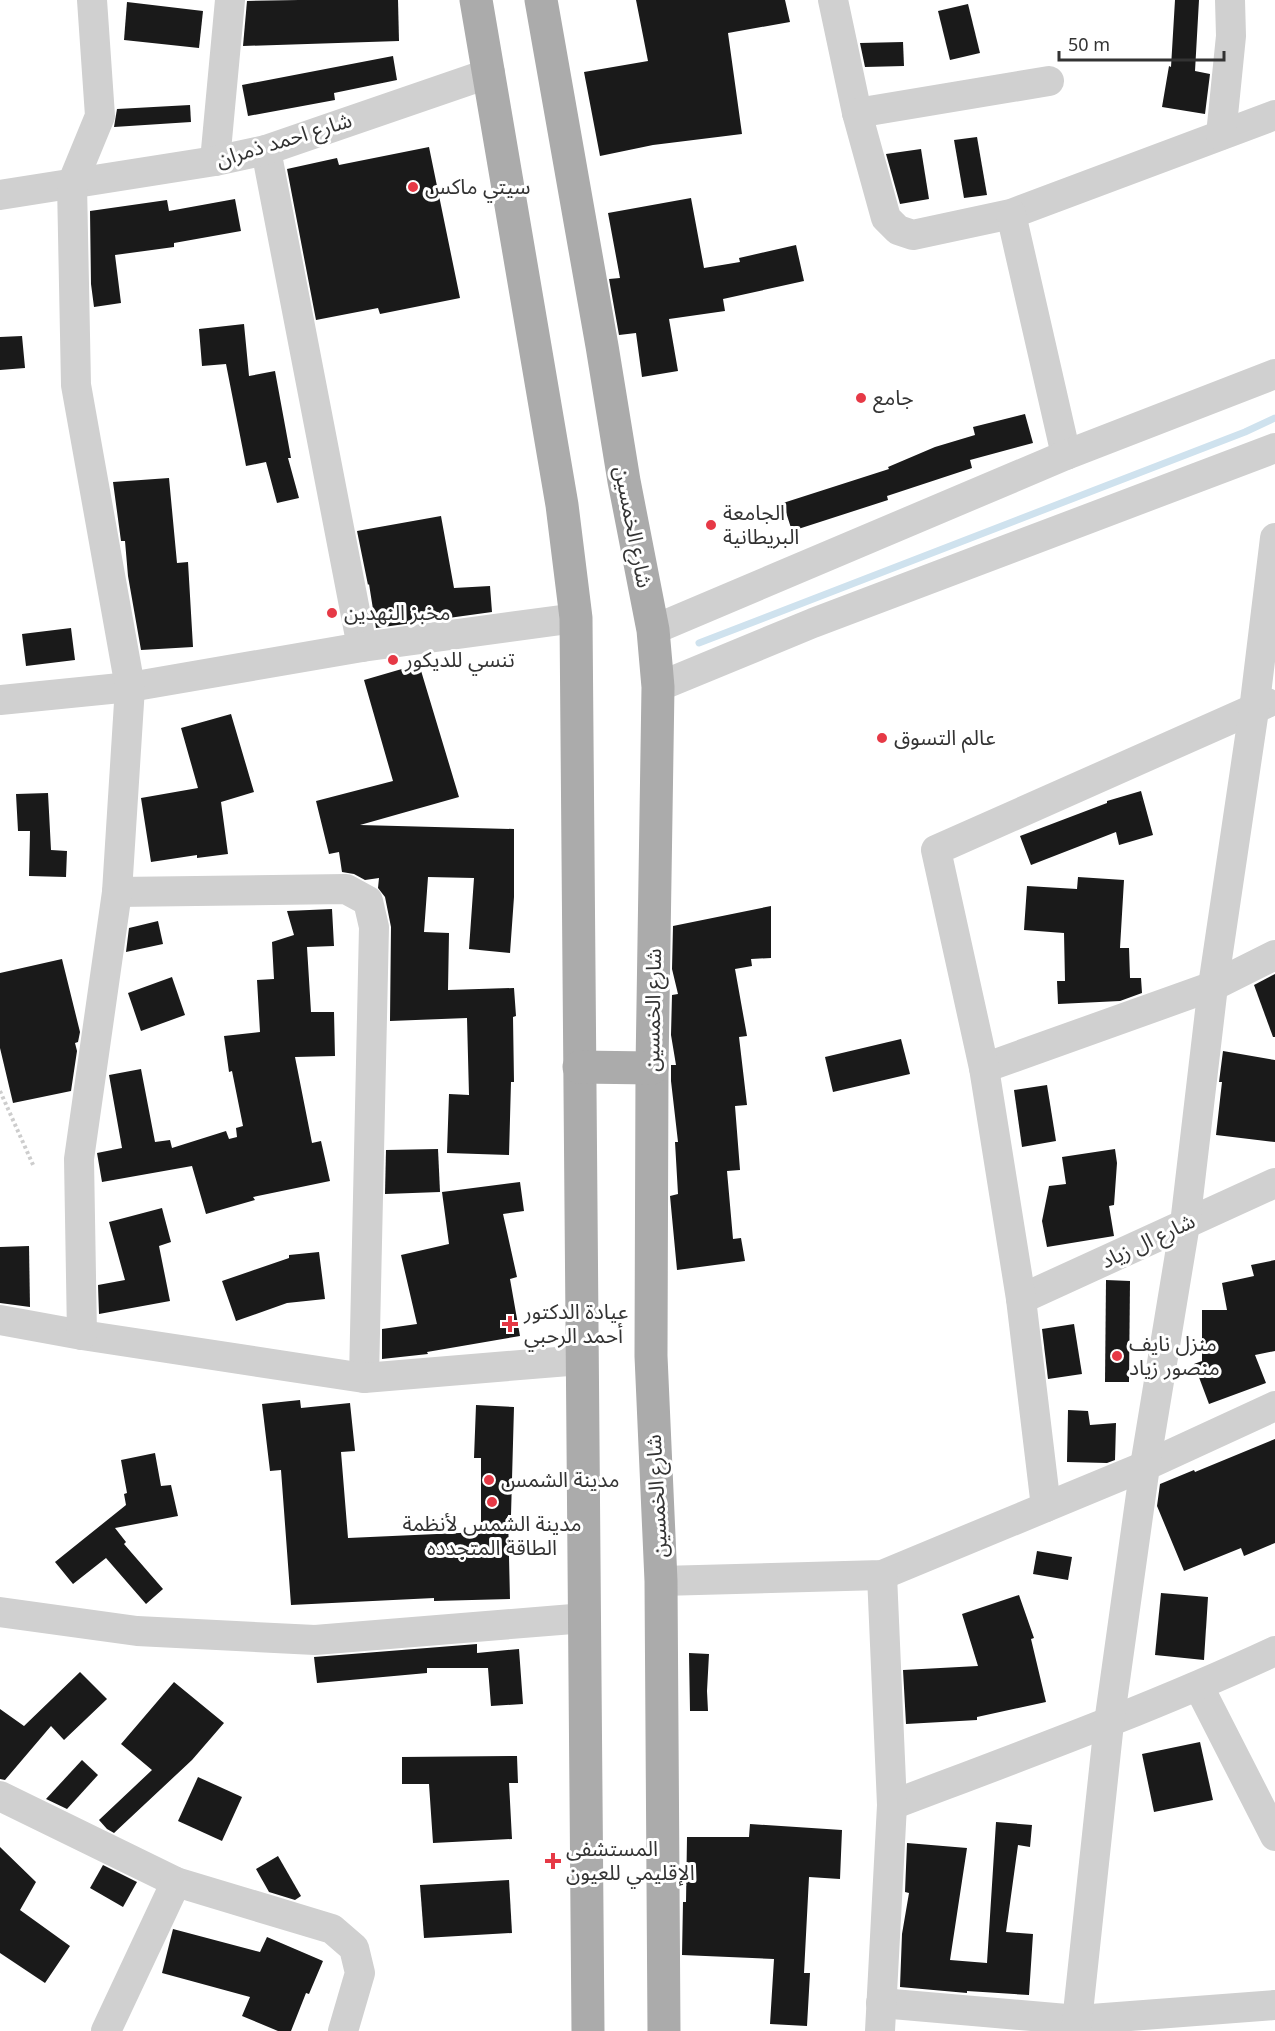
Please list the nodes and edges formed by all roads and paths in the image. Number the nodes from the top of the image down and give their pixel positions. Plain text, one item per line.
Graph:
1 (92, 0) edge
2 (230, 0) edge
3 (476, 0) edge
4 (540, 0) edge
5 (833, 0) edge
6 (1230, 0) edge
7 (490, 73) junction
8 (1049, 81) dead end
9 (857, 112) junction
10 (1275, 115) edge
11 (1221, 135) junction
12 (266, 150) junction
13 (214, 161) junction
14 (0, 180) edge
15 (72, 184) junction
16 (0, 195) edge
17 (1011, 214) junction
18 (1275, 374) edge
19 (1275, 448) edge
20 (1066, 455) junction
21 (1275, 538) edge
22 (576, 618) junction
23 (653, 630) junction
24 (362, 647) junction
25 (130, 687) junction
26 (658, 687) junction
27 (0, 700) edge
28 (1268, 708) edge
29 (117, 892) junction
30 (1275, 955) edge
31 (1213, 987) junction
32 (579, 1067) junction
33 (651, 1068) junction
34 (984, 1068) junction
35 (0, 1091) edge
36 (34, 1167) dead end
37 (1275, 1183) edge
38 (1185, 1224) junction
39 (1021, 1299) junction
40 (0, 1320) edge
41 (82, 1335) junction
42 (581, 1360) junction
43 (364, 1378) junction
44 (1275, 1406) edge
45 (1145, 1466) junction
46 (1046, 1507) junction
47 (882, 1575) junction
48 (661, 1581) junction
49 (0, 1612) edge
50 (585, 1618) junction
51 (1275, 1651) edge
52 (1199, 1687) junction
53 (1109, 1723) junction
54 (0, 1796) edge
55 (892, 1805) junction
56 (1275, 1836) edge
57 (176, 1882) junction
58 (1275, 2005) edge
59 (881, 2017) edge
60 (1077, 2026) edge
61 (106, 2031) edge
62 (343, 2031) edge
63 (588, 2031) edge
64 (664, 2031) edge

1 - 15 street
2 - 13 street
3 - 7 main road
4 - 23 main road, شارع الخمسين
5 - 9 street
6 - 11 street
7 - 12 street, شارع احمد ذمران
7 - 22 main road
8 - 9 street
9 - 17 street
10 - 11 street
11 - 17 street
12 - 13 street, شارع احمد ذمران
12 - 24 street
13 - 15 street, شارع احمد ذمران
14 - 15 street, شارع احمد ذمران
15 - 16 street, شارع احمد ذمران
15 - 25 street
17 - 20 street
18 - 20 street
19 - 26 street
20 - 23 street
21 - 28 street
22 - 24 street
22 - 32 main road
23 - 26 main road, شارع الخمسين
24 - 25 street
25 - 27 street
25 - 29 street
26 - 33 main road, شارع الخمسين
28 - 31 street
28 - 34 street
29 - 41 street
29 - 43 street
30 - 31 street
31 - 34 street
31 - 38 street
32 - 33 main road
32 - 42 main road
33 - 48 main road, شارع الخمسين
34 - 39 street
35 - 36 path
37 - 38 street, شارع ال زياد
38 - 39 street, شارع ال زياد
38 - 45 street
39 - 46 street
40 - 41 street
41 - 43 street
42 - 43 street
42 - 50 main road
44 - 45 street
45 - 46 street
45 - 53 street
46 - 47 street
47 - 48 street
47 - 55 street
48 - 64 main road, شارع الخمسين
49 - 50 street
50 - 63 main road
51 - 52 street
52 - 53 street
52 - 56 street
53 - 55 street
53 - 60 street
54 - 57 street
55 - 59 street
57 - 61 street
57 - 62 street
58 - 60 street
59 - 60 street

